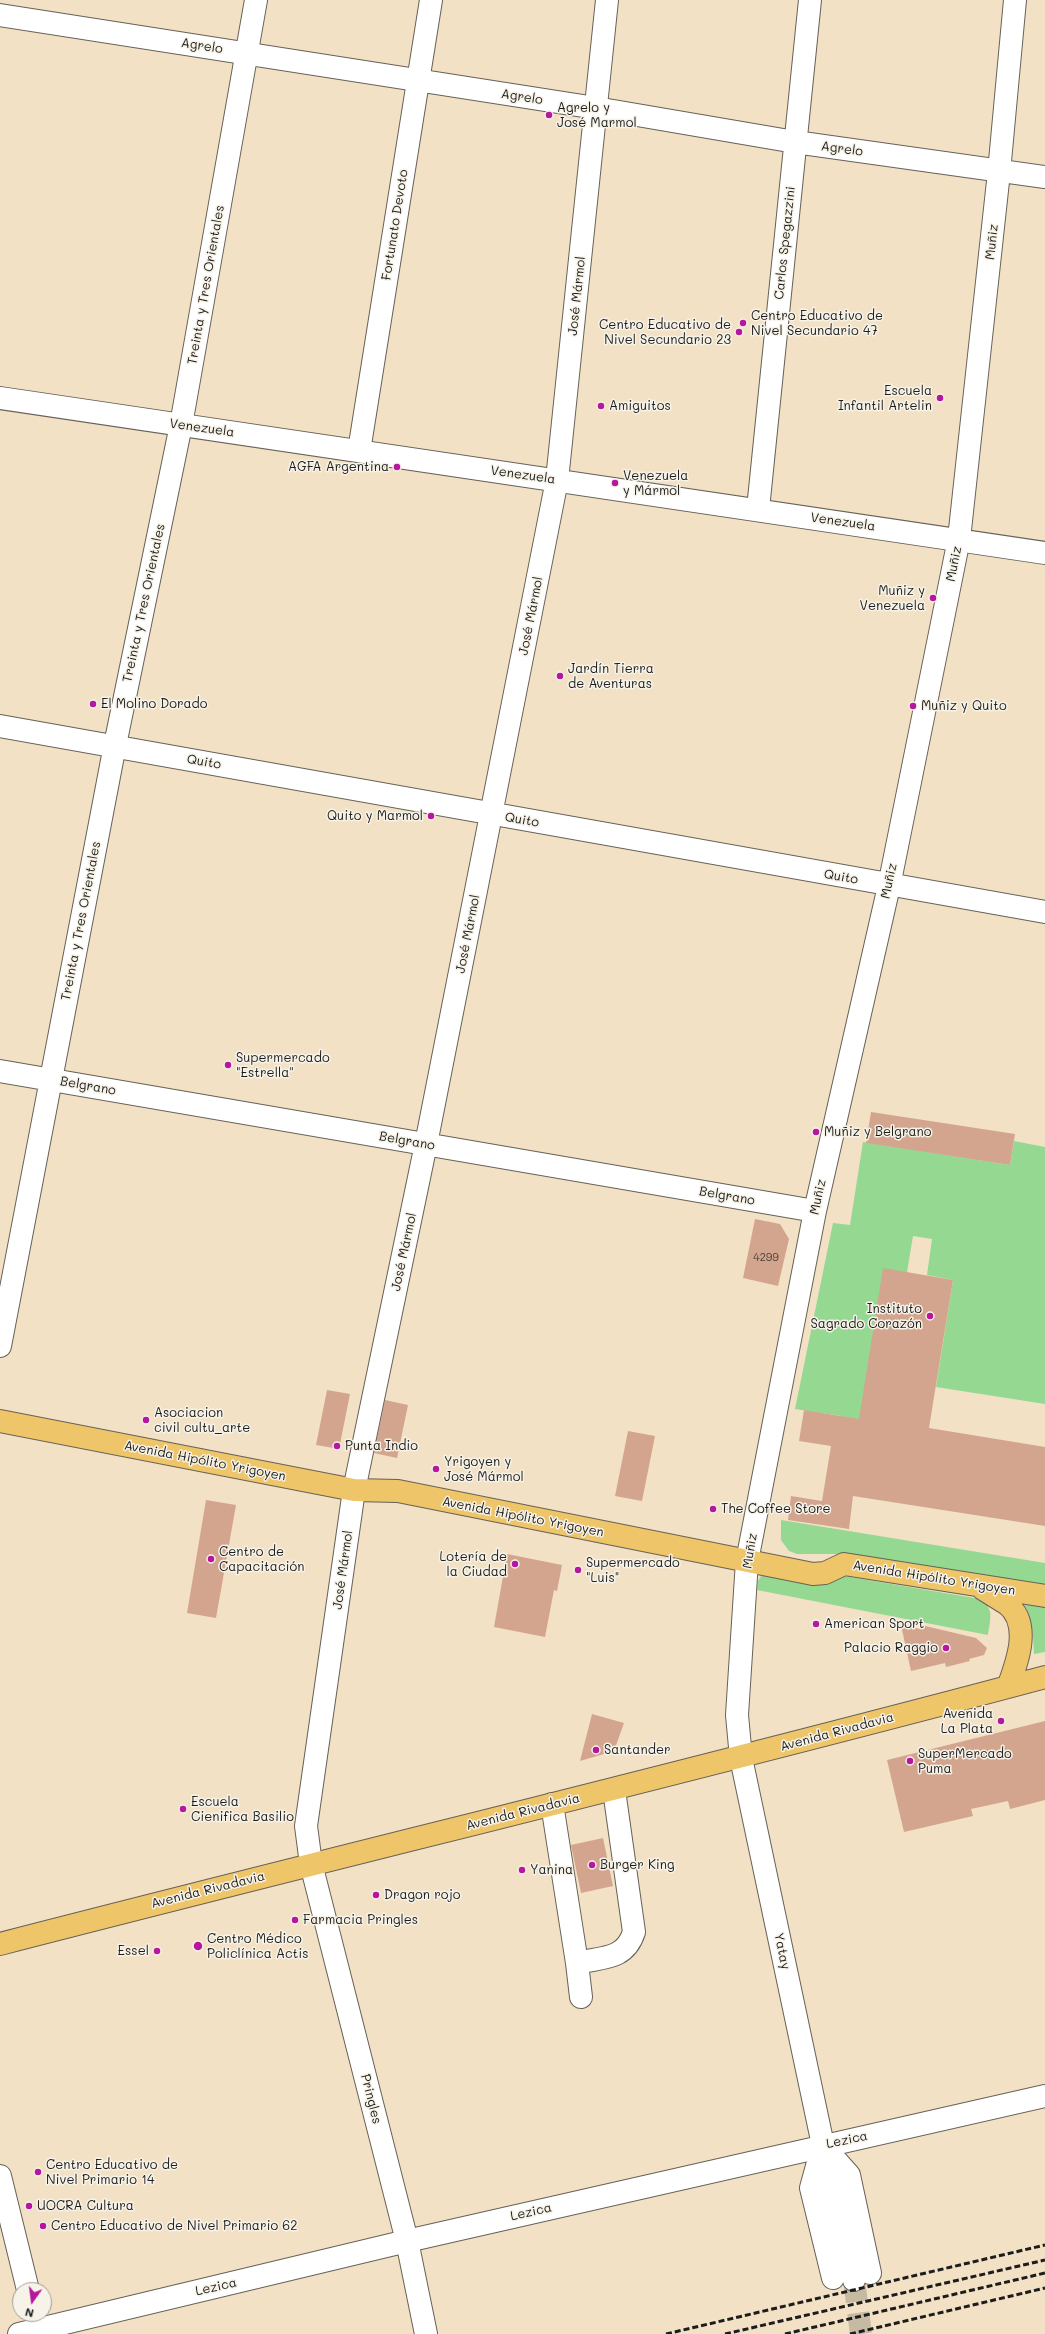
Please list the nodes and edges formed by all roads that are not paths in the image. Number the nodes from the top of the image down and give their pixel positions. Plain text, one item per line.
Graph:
1 (256, 0) edge
2 (431, 0) edge
3 (607, 0) edge
4 (810, 0) edge
5 (1015, 0) edge
6 (0, 15) edge
7 (247, 53) junction
8 (418, 80) junction
9 (596, 108) junction
10 (795, 142) junction
11 (999, 172) junction
12 (1045, 177) edge
13 (0, 398) edge
14 (181, 425) junction
15 (359, 451) junction
16 (557, 480) junction
17 (758, 509) junction
18 (959, 539) junction
19 (1045, 553) edge
20 (0, 726) edge
21 (115, 745) junction
22 (492, 814) junction
23 (889, 886) junction
24 (1045, 912) edge
25 (0, 1071) edge
26 (50, 1080) junction
27 (426, 1144) junction
28 (815, 1211) junction
29 (0, 1346) edge
30 (0, 1421) edge
31 (354, 1490) junction
32 (747, 1561) junction
33 (980, 1586) junction
34 (1045, 1596) edge
35 (1045, 1677) edge
36 (1008, 1687) junction
37 (741, 1758) junction
38 (614, 1790) junction
39 (552, 1804) junction
40 (311, 1864) junction
41 (0, 1944) edge
42 (577, 1963) junction
43 (581, 1997) dead end
44 (1045, 2096) edge
45 (823, 2145) junction
46 (0, 2176) edge
47 (407, 2241) junction
48 (853, 2277) tunnel mouth
49 (26, 2282) edge
50 (33, 2328) edge
51 (426, 2334) edge

1 - 7 street, Treinta y Tres Orientales
2 - 8 street, Fortunato Devoto
3 - 9 street, José Mármol
4 - 10 street, Carlos Spegazzini
5 - 11 street, Muñiz
6 - 7 street, Agrelo
7 - 8 street, Agrelo
7 - 14 street, Treinta y Tres Orientales
8 - 9 street, Agrelo
8 - 15 street, Fortunato Devoto
9 - 10 street, Agrelo
9 - 16 street, José Mármol
10 - 11 street, Agrelo
10 - 17 street, Carlos Spegazzini
11 - 12 street, Agrelo
11 - 18 street, Muñiz
13 - 14 street, Venezuela
14 - 15 street, Venezuela
14 - 21 street, Treinta y Tres Orientales
15 - 16 street, Venezuela
16 - 17 street, Venezuela
16 - 22 street, José Mármol
17 - 18 street, Venezuela
18 - 19 street, Venezuela
18 - 23 street, Muñiz
20 - 21 street, Quito
21 - 22 street, Quito
21 - 26 street, Treinta y Tres Orientales
22 - 23 street, Quito
22 - 27 street, José Mármol
23 - 24 street, Quito
23 - 28 street, Muñiz
25 - 26 street, Belgrano
26 - 27 street, Belgrano
26 - 29 street, Treinta y Tres Orientales
27 - 28 street, Belgrano
27 - 31 street, José Mármol
28 - 32 street, Muñiz
30 - 31 main road, Avenida Hipólito Yrigoyen
31 - 32 main road, Avenida Hipólito Yrigoyen
31 - 40 street, José Mármol
32 - 33 main road, Avenida Hipólito Yrigoyen
32 - 37 street, Muñiz
33 - 34 main road, Avenida Hipólito Yrigoyen
33 - 36 main road
35 - 36 main road, Avenida Rivadavia
36 - 37 main road, Avenida Rivadavia
37 - 38 main road, Avenida Rivadavia
37 - 45 street, Yatay
38 - 39 main road, Avenida Rivadavia
38 - 42 street
39 - 40 main road, Avenida Rivadavia
39 - 42 street
40 - 41 main road, Avenida Rivadavia
40 - 47 street, Pringles
42 - 43 street
44 - 45 street, Lezica
45 - 47 street, Lezica
45 - 48 street, Yatay
46 - 49 street
47 - 50 street, Lezica
47 - 51 street, Pringles

